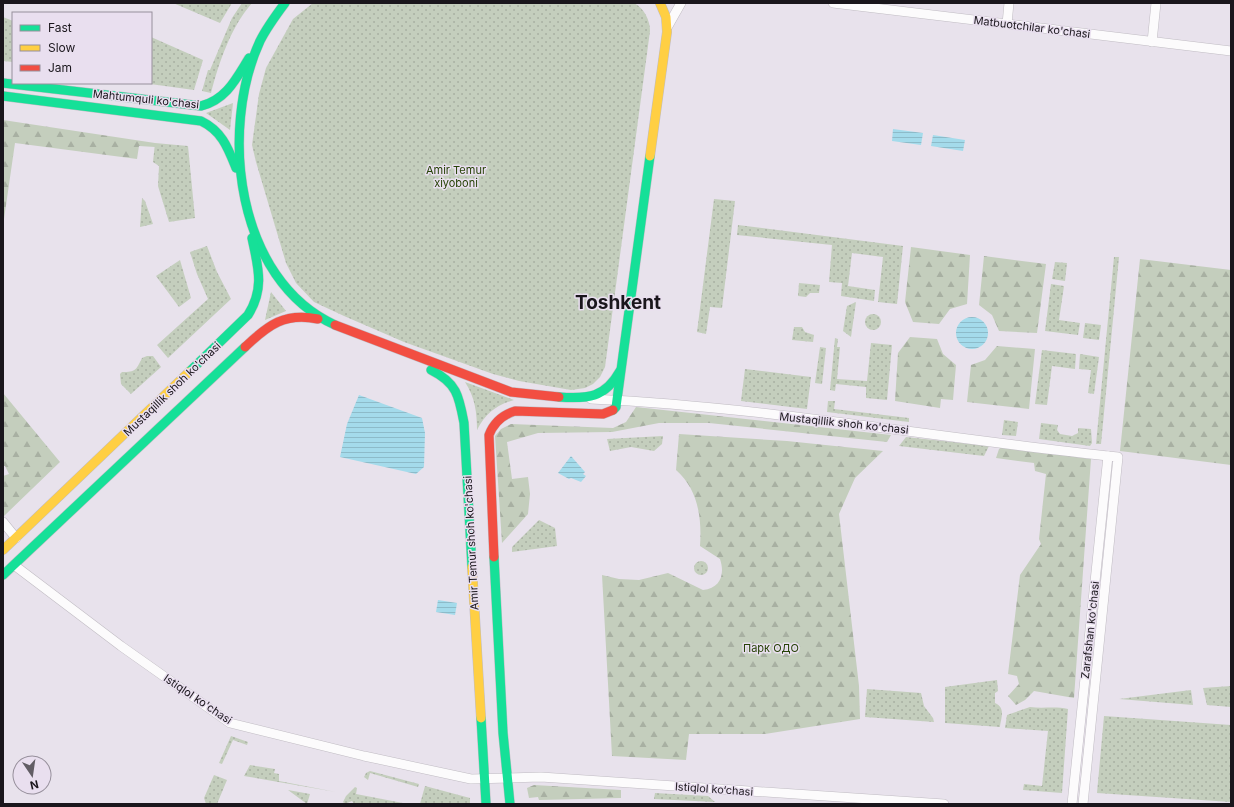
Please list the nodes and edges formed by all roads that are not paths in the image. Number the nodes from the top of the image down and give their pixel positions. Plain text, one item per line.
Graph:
1 (285, 3) edge
2 (660, 3) edge
3 (681, 3) edge
4 (833, 3) edge
5 (1009, 3) edge
6 (1156, 3) edge
7 (1007, 24) junction
8 (667, 29) junction
9 (1152, 42) junction
10 (259, 44) junction
11 (1231, 51) edge
12 (3, 83) edge
13 (3, 96) edge
14 (243, 188) junction
15 (334, 324) junction
16 (364, 336) junction
17 (622, 366) junction
18 (578, 398) junction
19 (618, 400) junction
20 (1108, 456) junction
21 (1118, 457) joint
22 (3, 522) edge
23 (16, 538) junction
24 (3, 550) edge
25 (14, 565) junction
26 (3, 575) edge
27 (509, 778) junction
28 (484, 779) junction
29 (486, 804) edge
30 (510, 804) edge
31 (944, 804) edge
32 (1072, 804) edge
33 (1083, 804) edge

1 - 10 main road
2 - 8 main road
3 - 8 street
4 - 7 street, Matbuotchilar ko'chasi
5 - 7 street
6 - 9 street
7 - 9 street, Matbuotchilar ko'chasi
8 - 17 main road
9 - 11 street, Matbuotchilar ko'chasi
10 - 12 main road, Mahtumquli ko'chasi
10 - 14 main road
13 - 14 main road, Mahtumquli ko'chasi
14 - 15 main road
14 - 23 main road, Mustaqillik shoh ko'chasi
15 - 16 main road
15 - 25 main road, Mustaqillik shoh ko'chasi
16 - 18 main road
16 - 28 main road, Amir Temur shoh ko'chasi
17 - 18 main road
17 - 19 main road
18 - 19 street, Mustaqillik shoh ko'chasi
19 - 20 street, Mustaqillik shoh ko'chasi
19 - 27 main road, Amir Temur shoh ko'chasi
20 - 21 street, Mustaqillik shoh ko'chasi
20 - 32 street, Zarafshan ko'chasi
21 - 33 street, Zarafshan ko'chasi
22 - 23 street
23 - 24 main road, Mustaqillik shoh ko'chasi
25 - 26 main road, Mustaqillik shoh ko'chasi
25 - 28 street, Istiqlol ko'chasi
27 - 28 street, Istiqlol ko‘chasi
27 - 30 main road, Amir Temur shoh ko'chasi
27 - 31 street, Istiqlol ko‘chasi
28 - 29 main road, Amir Temur shoh ko'chasi

